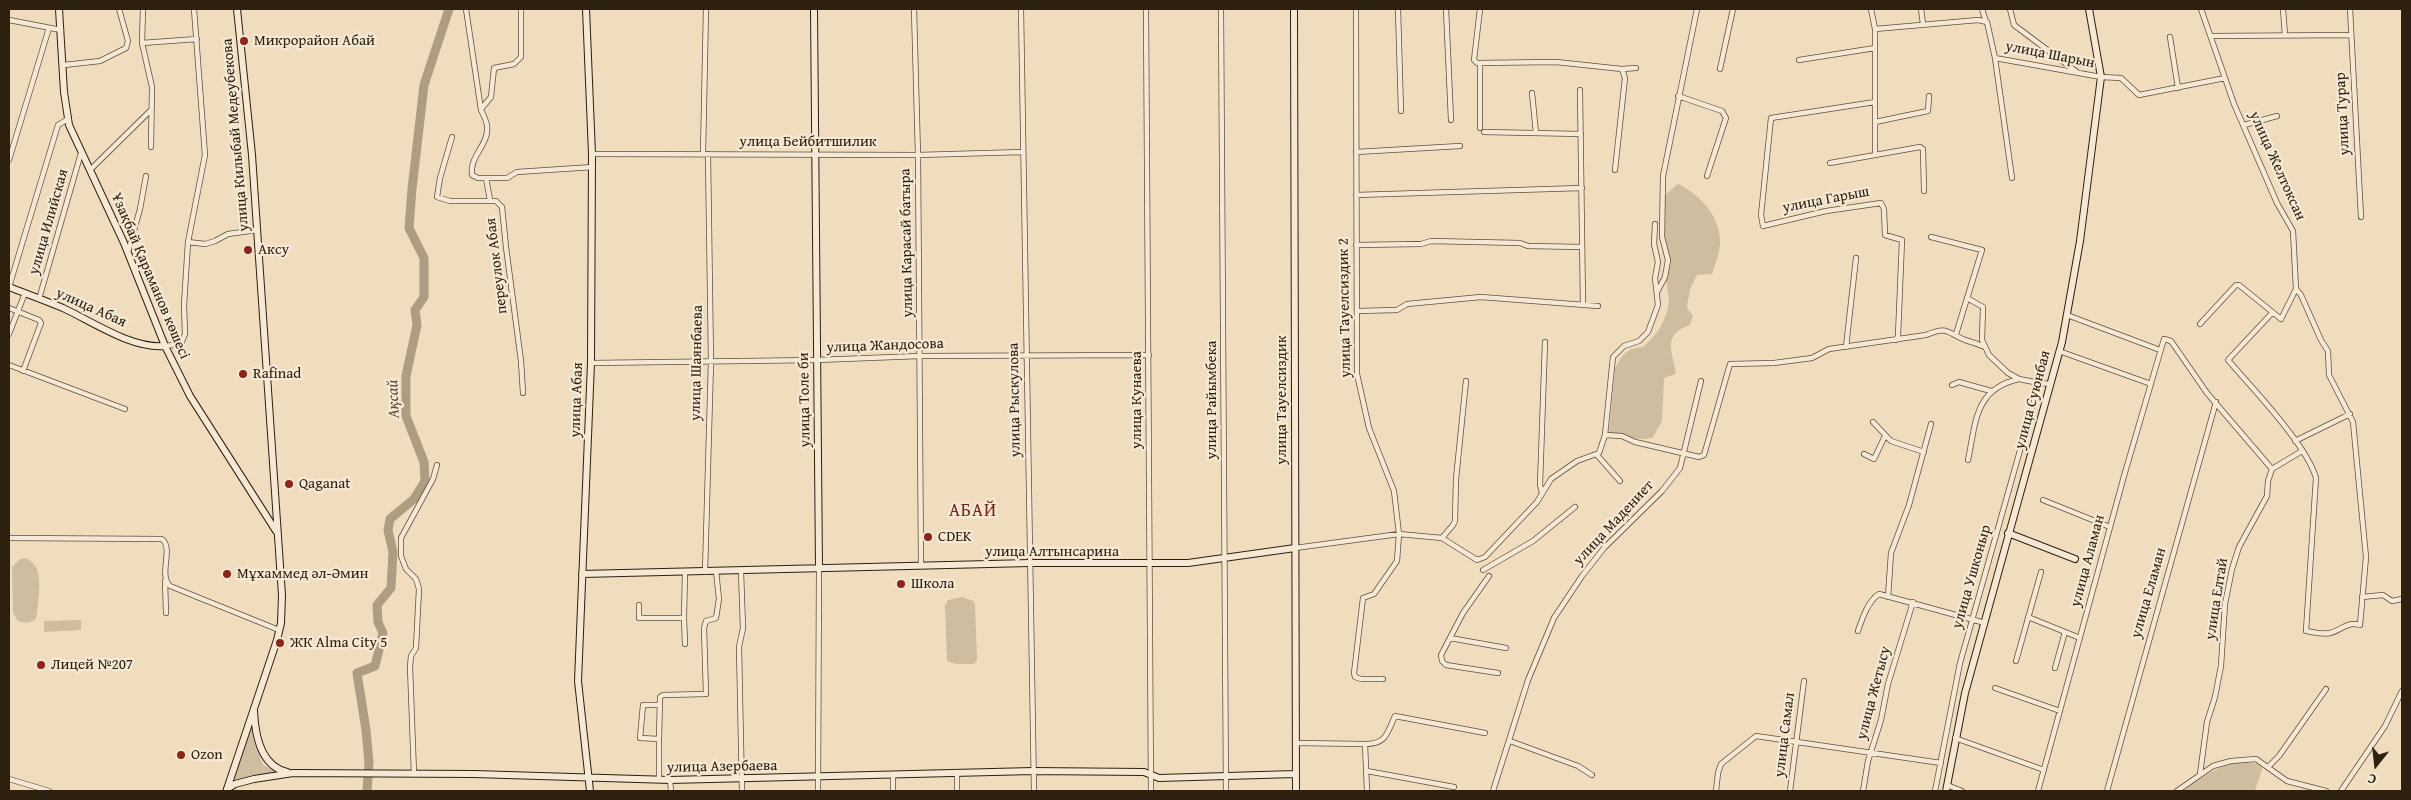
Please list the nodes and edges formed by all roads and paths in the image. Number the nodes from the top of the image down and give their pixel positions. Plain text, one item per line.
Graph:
1 (59, 9) edge
2 (119, 9) edge
3 (143, 9) edge
4 (194, 9) edge
5 (237, 9) edge
6 (466, 9) edge
7 (521, 9) edge
8 (586, 9) edge
9 (706, 9) edge
10 (814, 9) edge
11 (914, 9) edge
12 (1021, 9) edge
13 (1146, 9) edge
14 (1222, 9) edge
15 (1294, 9) edge
16 (1356, 9) edge
17 (1398, 9) edge
18 (1446, 9) edge
19 (1480, 9) edge
20 (1697, 9) edge
21 (1733, 9) edge
22 (1871, 9) edge
23 (1921, 9) edge
24 (1982, 9) edge
25 (2010, 9) edge
26 (2090, 9) edge
27 (2201, 9) edge
28 (2283, 9) edge
29 (2350, 9) edge
30 (9, 20) edge
31 (1987, 22) junction
32 (1923, 24) junction
33 (49, 28) junction
34 (1875, 29) junction
35 (61, 30) junction
36 (2351, 35) junction
37 (2211, 36) junction
38 (2284, 36) junction
39 (2170, 37) dead end
40 (197, 39) junction
41 (142, 43) junction
42 (1875, 48) junction
43 (1995, 58) junction
44 (1799, 60) dead end
45 (1480, 63) junction
46 (64, 65) junction
47 (1636, 68) dead end
48 (1622, 69) junction
49 (1720, 69) dead end
50 (2078, 73) junction
51 (2101, 77) junction
52 (2225, 78) junction
53 (2178, 88) junction
54 (1580, 90) dead end
55 (1532, 93) dead end
56 (1678, 96) junction
57 (1929, 96) dead end
58 (1875, 102) junction
59 (151, 110) junction
60 (481, 110) junction
61 (1401, 111) dead end
62 (2277, 116) dead end
63 (68, 120) junction
64 (1451, 120) dead end
65 (1875, 122) junction
66 (2244, 125) junction
67 (1480, 128) dead end
68 (1484, 132) dead end
69 (1536, 133) junction
70 (1581, 134) junction
71 (452, 137) dead end
72 (1460, 146) dead end
73 (151, 147) dead end
74 (82, 152) junction
75 (1023, 152) junction
76 (1356, 152) junction
77 (592, 154) junction
78 (706, 154) junction
79 (1875, 154) junction
80 (816, 155) junction
81 (918, 155) junction
82 (9, 160) edge
83 (1830, 163) dead end
84 (592, 168) junction
85 (90, 170) junction
86 (1615, 170) dead end
87 (146, 176) dead end
88 (1706, 176) dead end
89 (486, 178) junction
90 (2012, 178) dead end
91 (1582, 188) junction
92 (1924, 191) dead end
93 (1356, 195) junction
94 (490, 200) junction
95 (2361, 217) dead end
96 (1655, 224) dead end
97 (257, 230) junction
98 (1931, 237) dead end
99 (188, 242) junction
100 (1356, 245) junction
101 (1582, 247) junction
102 (127, 253) junction
103 (1856, 258) dead end
104 (9, 287) edge
105 (2296, 289) junction
106 (1657, 292) junction
107 (25, 293) junction
108 (1967, 298) junction
109 (39, 299) junction
110 (1582, 305) junction
111 (1598, 306) dead end
112 (9, 308) edge
113 (1357, 311) junction
114 (18, 312) junction
115 (2272, 314) junction
116 (2067, 315) junction
117 (2200, 324) dead end
118 (9, 334) edge
119 (1956, 334) junction
120 (1896, 340) junction
121 (1545, 342) dead end
122 (165, 346) junction
123 (1846, 347) junction
124 (1984, 347) junction
125 (2160, 350) junction
126 (2059, 351) junction
127 (1149, 355) junction
128 (920, 356) junction
129 (1027, 356) junction
130 (817, 360) junction
131 (711, 362) junction
132 (591, 363) junction
133 (9, 365) edge
134 (23, 371) junction
135 (2018, 379) junction
136 (1466, 381) dead end
137 (1701, 381) dead end
138 (2039, 383) junction
139 (2050, 384) junction
140 (2151, 384) junction
141 (1952, 385) dead end
142 (1992, 391) junction
143 (523, 393) dead end
144 (2216, 402) junction
145 (126, 409) dead end
146 (2350, 414) junction
147 (1873, 422) dead end
148 (1931, 424) dead end
149 (1605, 435) junction
150 (1885, 436) junction
151 (2295, 440) junction
152 (2302, 451) junction
153 (1684, 452) junction
154 (1924, 452) junction
155 (1864, 454) dead end
156 (1597, 455) junction
157 (1968, 460) dead end
158 (437, 465) dead end
159 (2272, 469) junction
160 (1620, 481) dead end
161 (1542, 493) junction
162 (2043, 500) dead end
163 (1574, 507) dead end
164 (2110, 527) junction
165 (277, 532) junction
166 (2008, 533) junction
167 (1399, 534) junction
168 (9, 538) edge
169 (1442, 538) junction
170 (1295, 548) junction
171 (1225, 559) junction
172 (2075, 559) dead end
173 (1030, 563) junction
174 (1148, 564) junction
175 (921, 566) junction
176 (819, 569) junction
177 (1484, 570) dead end
178 (741, 571) junction
179 (685, 572) junction
180 (705, 572) junction
181 (716, 572) junction
182 (2040, 572) dead end
183 (582, 574) junction
184 (1489, 576) dead end
185 (165, 579) junction
186 (1888, 596) junction
187 (2362, 596) junction
188 (2402, 599) edge
189 (1913, 602) junction
190 (639, 605) dead end
191 (166, 612) dead end
192 (2028, 617) junction
193 (684, 618) junction
194 (1973, 620) junction
195 (1984, 624) junction
196 (279, 630) junction
197 (1858, 630) dead end
198 (2065, 632) junction
199 (1450, 638) junction
200 (2080, 638) junction
201 (685, 644) dead end
202 (1506, 648) dead end
203 (2016, 661) dead end
204 (2055, 668) dead end
205 (1498, 674) dead end
206 (1383, 679) dead end
207 (1804, 681) dead end
208 (1995, 688) dead end
209 (2326, 689) dead end
210 (2402, 691) edge
211 (254, 705) junction
212 (659, 705) junction
213 (2060, 711) junction
214 (1484, 733) dead end
215 (659, 738) junction
216 (1955, 738) junction
217 (1510, 741) junction
218 (1797, 741) junction
219 (1295, 743) junction
220 (1365, 744) junction
221 (1871, 752) junction
222 (1940, 763) junction
223 (2268, 767) junction
224 (2044, 770) junction
225 (1033, 771) junction
226 (1367, 771) junction
227 (957, 772) junction
228 (293, 773) junction
229 (414, 774) junction
230 (893, 774) junction
231 (1295, 774) junction
232 (2200, 774) junction
233 (1150, 775) junction
234 (1226, 775) junction
235 (1592, 775) dead end
236 (588, 777) junction
237 (818, 777) junction
238 (9, 779) edge
239 (742, 779) junction
240 (659, 780) junction
241 (670, 780) junction
242 (1454, 788) dead end
243 (1946, 788) edge
244 (227, 790) edge
245 (49, 791) edge
246 (590, 791) edge
247 (670, 791) edge
248 (742, 791) edge
249 (818, 791) edge
250 (893, 791) edge
251 (957, 791) edge
252 (1034, 791) edge
253 (1151, 791) edge
254 (1226, 791) edge
255 (1296, 791) edge
256 (1367, 791) edge
257 (1493, 791) edge
258 (1716, 791) edge
259 (1790, 791) edge
260 (1862, 791) edge
261 (1935, 791) edge
262 (1962, 791) edge
263 (2038, 791) edge
264 (2107, 791) edge
265 (2177, 791) edge
266 (2326, 791) edge
267 (2341, 791) edge

1 - 35 street, Ұзақбай Қараманов көшесі
2 - 46 street
3 - 41 street
4 - 40 street
5 - 97 street, улица Килыбай Медеубекова
6 - 60 street
7 - 60 street
8 - 77 street, улица Абая
9 - 78 street, улица Шаянбаева
10 - 80 street, улица Толе би
11 - 81 street, улица Карасай батыра
12 - 75 street, улица Рыскулова
13 - 127 street, улица Кунаева
14 - 171 street, улица Райымбека
15 - 170 street, улица Тауелсиздик
16 - 76 street, улица Тауелсиздик 2
17 - 61 street
18 - 64 street
19 - 45 street
20 - 56 street
21 - 49 street
22 - 34 street
23 - 32 street
24 - 31 street
25 - 50 street
26 - 51 street, улица Суюнбая
27 - 37 street, улица Желтоксан
28 - 38 street
29 - 36 street, улица Турар
30 - 33 street
31 - 32 street
31 - 43 street
32 - 34 street
33 - 35 street
33 - 82 street
34 - 42 street
35 - 46 street, Ұзақбай Қараманов көшесі
36 - 38 street
36 - 95 street, улица Турар
37 - 38 street
37 - 52 street, улица Желтоксан
39 - 53 street
40 - 41 street
40 - 99 street
41 - 59 street
42 - 44 street
42 - 58 street
43 - 50 street, улица Шарын
43 - 90 street
45 - 48 street
45 - 67 street
46 - 63 street, Ұзақбай Қараманов көшесі
47 - 48 street
48 - 86 street
50 - 51 street, улица Шарын
51 - 53 street, улица Шарын
51 - 116 street, улица Суюнбая
52 - 53 street
52 - 66 street, улица Желтоксан
54 - 70 street
55 - 69 street
56 - 88 street
56 - 106 street
57 - 65 street
58 - 65 street
58 - 120 street, улица Гарыш
59 - 73 street
59 - 85 street
60 - 89 street
62 - 66 street
63 - 74 street, Ұзақбай Қараманов көшесі
63 - 104 street
65 - 79 street
66 - 105 street, улица Желтоксан
68 - 69 street
69 - 70 street
70 - 91 street
71 - 94 street, переулок Абая
72 - 76 street
74 - 85 street, Ұзақбай Қараманов көшесі
74 - 109 street, улица Илийская
75 - 81 street, улица Бейбитшилик
75 - 129 street, улица Рыскулова
76 - 93 street, улица Тауелсиздик 2
77 - 78 street, улица Бейбитшилик
77 - 84 street, улица Абая
78 - 80 street, улица Бейбитшилик
78 - 131 street, улица Шаянбаева
79 - 83 street
79 - 92 street
80 - 81 street, улица Бейбитшилик
80 - 130 street, улица Толе би
81 - 128 street, улица Карасай батыра
84 - 89 street
84 - 132 street, улица Абая
85 - 102 street, Ұзақбай Қараманов көшесі
87 - 102 street
89 - 94 street
91 - 93 street
91 - 101 street
93 - 100 street, улица Тауелсиздик 2
94 - 143 street, переулок Абая
96 - 106 street
97 - 99 street
97 - 165 street, улица Килыбай Медеубекова
98 - 108 street
99 - 122 street
100 - 101 street
100 - 113 street, улица Тауелсиздик 2
101 - 110 street
102 - 122 street, Ұзақбай Қараманов көшесі
103 - 123 street
104 - 107 street, улица Абая
105 - 115 street
105 - 146 street, улица Желтоксан
106 - 149 street
107 - 109 street, улица Абая
107 - 114 street
108 - 119 street
108 - 124 street
109 - 122 street, улица Абая
110 - 111 street
110 - 113 street
112 - 114 street
113 - 167 street, улица Тауелсиздик 2
114 - 118 street
114 - 134 street
115 - 117 street
115 - 151 street
116 - 125 street
116 - 126 street, улица Суюнбая
119 - 120 street
119 - 124 street
120 - 123 street
121 - 161 street
122 - 165 street, Ұзақбай Қараманов көшесі
123 - 153 street
124 - 135 street
125 - 140 street, улица Аламан
125 - 144 street, улица Аламан
126 - 139 street, улица Суюнбая
126 - 140 street
127 - 129 street, улица Жандосова
127 - 174 street, улица Кунаева
128 - 129 street, улица Жандосова
128 - 130 street, улица Жандосова
128 - 175 street, улица Карасай батыра
129 - 173 street, улица Рыскулова
130 - 131 street, улица Жандосова
130 - 176 street, улица Толе би
131 - 132 street, улица Жандосова
131 - 180 street, улица Шаянбаева
132 - 183 street, улица Абая
133 - 134 street
134 - 145 street
135 - 138 street
135 - 142 street
136 - 169 street
137 - 153 street, улица Мадениет
138 - 139 street
138 - 194 street, улица Ушконыр
139 - 166 street, улица Суюнбая
140 - 164 street, улица Аламан
141 - 142 street
142 - 157 street
144 - 159 street
144 - 264 street, улица Еламан
146 - 151 street
146 - 187 street, улица Желтоксан
147 - 150 street
148 - 154 street
149 - 153 street
149 - 156 street
150 - 154 street
150 - 155 street
151 - 152 street
152 - 159 street
152 - 187 street, улица Желтоксан
153 - 217 street, улица Мадениет
154 - 186 street
156 - 160 street
156 - 161 street
158 - 229 street
159 - 232 street, улица Елтай
161 - 169 street
162 - 164 street
163 - 177 street
164 - 200 street, улица Аламан
165 - 196 street, улица Килыбай Медеубекова
166 - 172 street
166 - 195 street, улица Суюнбая
167 - 169 street, улица Алтынсарина
167 - 170 street, улица Алтынсарина
167 - 206 street, улица Тауелсиздик 2
168 - 185 street
170 - 171 street, улица Алтынсарина
170 - 219 street, улица Тауелсиздик
171 - 174 street, улица Алтынсарина
171 - 234 street, улица Райымбека
173 - 174 street, улица Алтынсарина
173 - 175 street, улица Алтынсарина
173 - 225 street, улица Рыскулова
174 - 233 street, улица Кунаева
175 - 176 street, улица Алтынсарина
176 - 178 street, улица Алтынсарина
176 - 237 street, улица Толе би
178 - 181 street, улица Алтынсарина
178 - 239 street
179 - 180 street, улица Алтынсарина
179 - 183 street, улица Алтынсарина
179 - 193 street
180 - 181 street, улица Алтынсарина
181 - 212 street
182 - 192 street
183 - 236 street, улица Абая
184 - 199 street
185 - 191 street
185 - 196 street
186 - 189 street
186 - 197 street
187 - 188 street
189 - 194 street
189 - 221 street, улица Жетысу
190 - 193 street
192 - 198 street
192 - 203 street
193 - 201 street
194 - 195 street
194 - 222 street, улица Ушконыр
195 - 216 street, улица Суюнбая
196 - 211 street, улица Килыбай Медеубекова
198 - 200 street
198 - 204 street
199 - 202 street
199 - 205 street
200 - 213 street, улица Аламан
207 - 218 street, улица Самал
208 - 213 street
209 - 223 street
210 - 267 street
211 - 228 street, улица Азербаева
211 - 244 street, улица Килыбай Медеубекова
212 - 215 street
212 - 215 street
213 - 224 street, улица Аламан
214 - 220 street
215 - 240 street
216 - 224 street
216 - 243 street, улица Суюнбая
217 - 235 street
217 - 257 street, улица Мадениет
218 - 221 street
218 - 258 street
218 - 259 street, улица Самал
219 - 220 street
219 - 231 street, улица Тауелсиздик
220 - 226 street
221 - 222 street
221 - 260 street, улица Жетысу
222 - 261 street, улица Ушконыр
223 - 232 street
223 - 266 street
224 - 263 street, улица Аламан
225 - 227 street, улица Азербаева
225 - 233 street, улица Азербаева
225 - 252 street, улица Рыскулова
226 - 242 street
226 - 256 street
227 - 230 street, улица Азербаева
227 - 251 street
228 - 229 street, улица Азербаева
228 - 244 street, улица Азербаева
229 - 236 street, улица Азербаева
230 - 237 street, улица Азербаева
230 - 250 street
231 - 234 street, улица Азербаева
231 - 255 street, улица Тауелсиздик
232 - 265 street
233 - 234 street, улица Азербаева
233 - 253 street, улица Кунаева
234 - 254 street, улица Райымбека
236 - 240 street, улица Азербаева
236 - 246 street, улица Абая
237 - 239 street, улица Азербаева
237 - 249 street, улица Толе би
238 - 245 street
239 - 241 street, улица Азербаева
239 - 248 street
240 - 241 street, улица Азербаева
241 - 247 street
243 - 262 street

